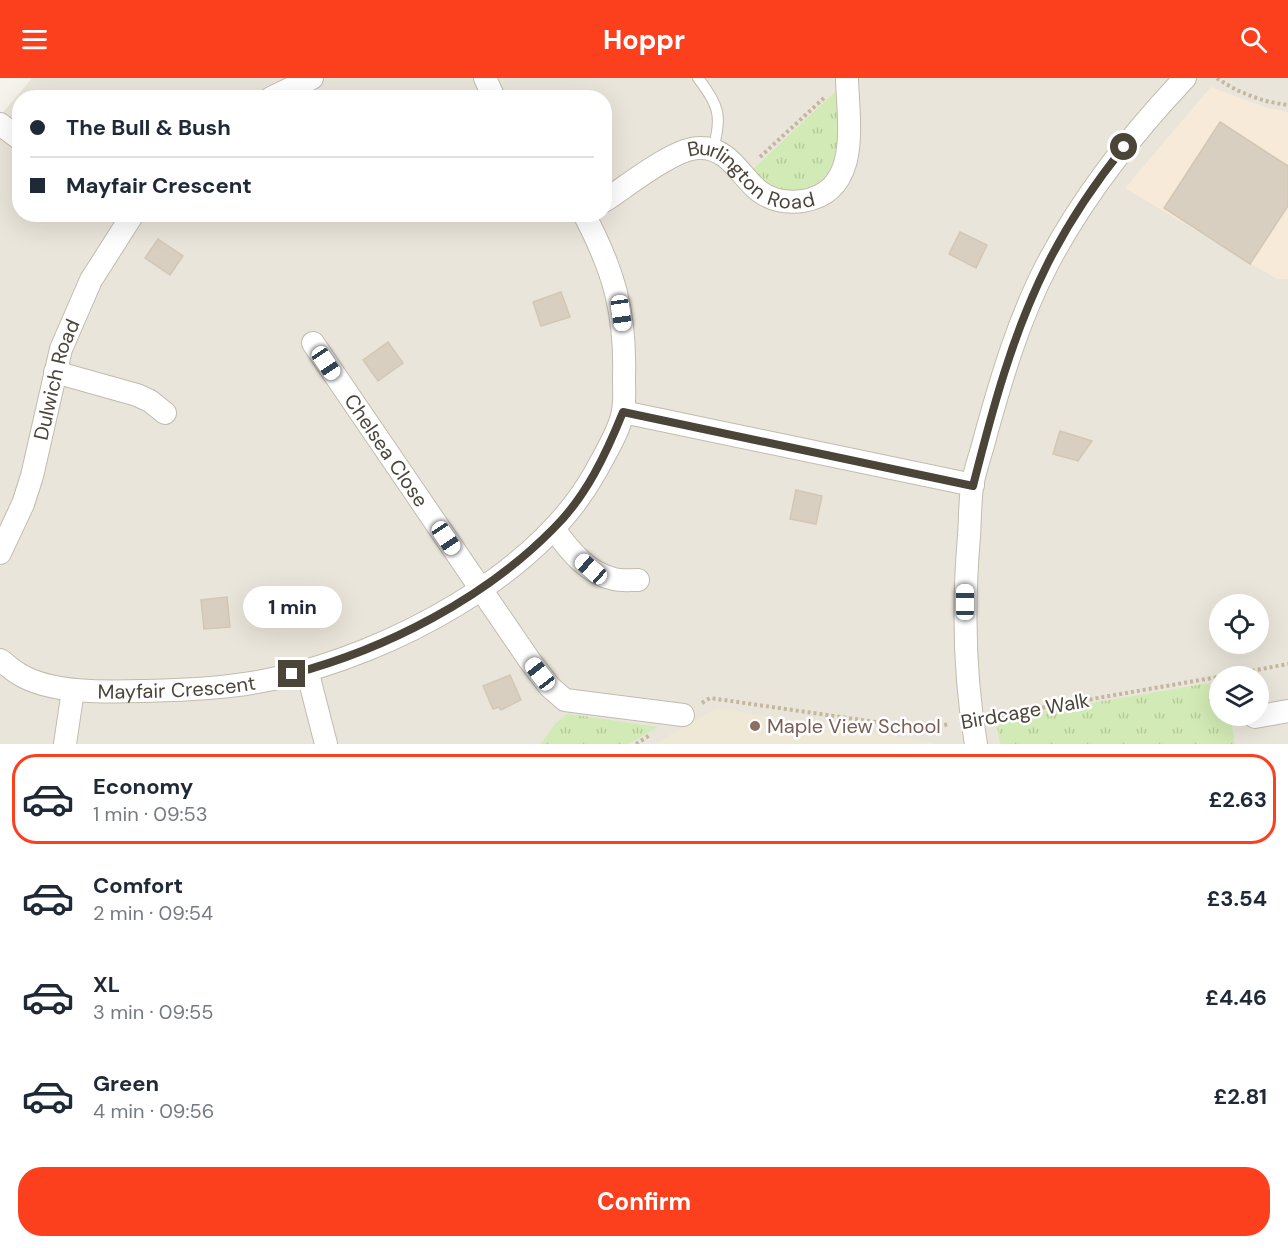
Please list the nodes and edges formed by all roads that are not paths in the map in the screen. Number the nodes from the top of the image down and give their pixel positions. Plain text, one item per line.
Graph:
1 (312, 78) edge
2 (698, 78) edge
3 (847, 78) edge
4 (1185, 78) edge
5 (287, 90) edge
6 (713, 148) junction
7 (612, 196) edge
8 (122, 222) edge
9 (588, 222) edge
10 (313, 343) dead end
11 (55, 372) junction
12 (623, 412) junction
13 (165, 413) dead end
14 (973, 486) junction
15 (554, 529) junction
16 (0, 553) edge
17 (638, 580) dead end
18 (480, 589) junction
19 (0, 660) edge
20 (307, 670) junction
21 (73, 690) junction
22 (1288, 711) edge
23 (1269, 714) edge
24 (683, 715) road end
25 (65, 744) edge
26 (326, 744) edge
27 (976, 744) edge

1 - 5 street
2 - 6 lane
3 - 6 street, Burlington Road
4 - 14 street
6 - 7 street, Burlington Road
8 - 11 street, Dulwich Road
9 - 12 street, Mayfair Crescent
10 - 18 street, Chelsea Close
11 - 13 street
11 - 16 street, Dulwich Road
12 - 14 street
12 - 15 street, Mayfair Crescent
14 - 27 street
15 - 17 street
15 - 18 street, Mayfair Crescent
18 - 20 street, Mayfair Crescent
18 - 24 street, Chelsea Close
19 - 21 street, Mayfair Crescent
20 - 21 street, Mayfair Crescent
20 - 26 street
21 - 25 street
22 - 23 street

